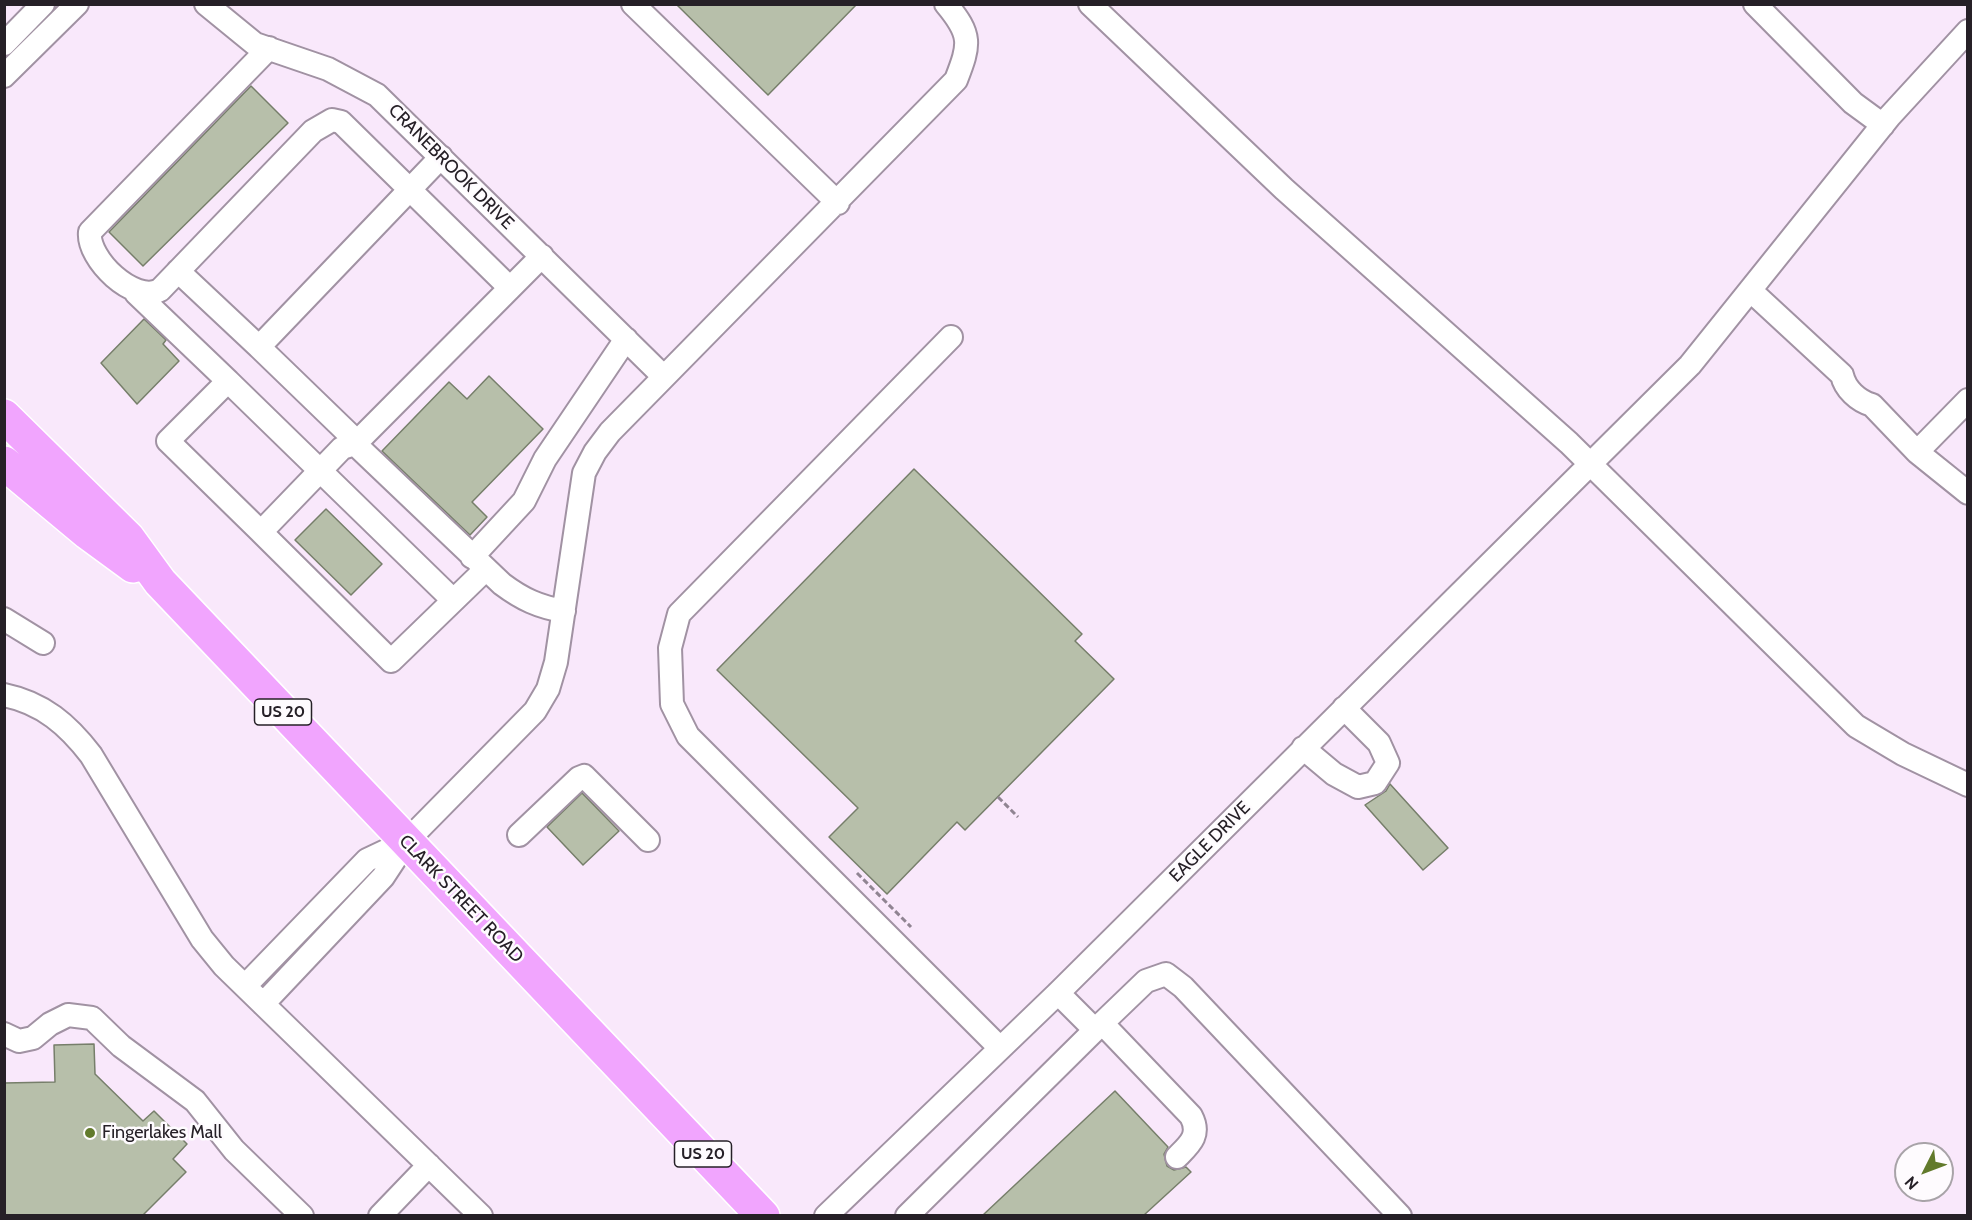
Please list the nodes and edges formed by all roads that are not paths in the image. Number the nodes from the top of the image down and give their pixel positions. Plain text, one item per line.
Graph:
1 (43, 4) edge
2 (77, 4) edge
3 (633, 4) edge
4 (946, 4) edge
5 (1090, 4) edge
6 (1755, 4) edge
7 (210, 6) edge
8 (1968, 31) edge
9 (4, 44) edge
10 (269, 48) junction
11 (4, 76) edge
12 (1883, 125) junction
13 (441, 157) junction
14 (410, 189) junction
15 (838, 203) junction
16 (542, 256) junction
17 (178, 271) junction
18 (510, 288) junction
19 (1750, 290) junction
20 (136, 293) junction
21 (951, 337) dead end
22 (626, 339) junction
23 (259, 346) junction
24 (664, 377) junction
25 (228, 381) junction
26 (1968, 399) edge
27 (4, 416) edge
28 (355, 444) junction
29 (1917, 452) junction
30 (4, 463) edge
31 (1591, 466) junction
32 (320, 471) junction
33 (1968, 494) edge
34 (261, 532) junction
35 (479, 563) junction
36 (160, 582) junction
37 (453, 600) junction
38 (564, 611) junction
39 (4, 619) edge
40 (43, 643) dead end
41 (4, 695) edge
42 (1344, 708) junction
43 (1303, 748) junction
44 (1968, 785) edge
45 (519, 835) dead end
46 (648, 840) dead end
47 (406, 842) junction
48 (245, 986) junction
49 (1058, 993) junction
50 (263, 1004) junction
51 (1099, 1027) junction
52 (4, 1035) edge
53 (999, 1047) junction
54 (1177, 1157) dead end
55 (429, 1165) junction
56 (302, 1215) edge
57 (380, 1215) edge
58 (481, 1215) edge
59 (762, 1215) edge
60 (826, 1215) edge
61 (907, 1215) edge
62 (1400, 1215) edge

1 - 9 street
2 - 11 street
3 - 15 street
4 - 15 street
5 - 31 street
6 - 12 street
7 - 10 street, CRANEBROOK DRIVE
8 - 12 street, EAGLE DRIVE
10 - 13 street, CRANEBROOK DRIVE
10 - 20 street
12 - 19 street, EAGLE DRIVE
13 - 14 street
13 - 16 street, CRANEBROOK DRIVE
14 - 17 street
14 - 18 street
14 - 23 street
15 - 24 street
16 - 18 street
16 - 22 street, CRANEBROOK DRIVE
17 - 20 street
17 - 23 street
18 - 28 street
19 - 29 street
19 - 31 street, EAGLE DRIVE
20 - 25 street
21 - 53 street
22 - 24 street, CRANEBROOK DRIVE
22 - 35 street
23 - 28 street
24 - 38 street
25 - 32 street
25 - 34 street
26 - 29 street
27 - 36 highway, CLARK STREET ROAD / US 20
28 - 32 street
28 - 35 street
29 - 33 street
30 - 36 highway, CLARK STREET ROAD / US 20
31 - 42 street, EAGLE DRIVE
31 - 44 street
32 - 34 street
32 - 37 street
34 - 37 street
35 - 37 street
35 - 38 street
36 - 47 highway, CLARK STREET ROAD / US 20
38 - 47 street
39 - 40 street
41 - 48 street
42 - 43 street, EAGLE DRIVE
42 - 43 street
43 - 49 street, EAGLE DRIVE
45 - 46 street
47 - 48 street
47 - 50 street
47 - 59 highway, CLARK STREET ROAD / US 20
48 - 50 street
49 - 51 street
49 - 53 street, EAGLE DRIVE
50 - 55 street
51 - 54 street
51 - 61 street
51 - 62 street
52 - 56 street
53 - 60 street, EAGLE DRIVE
55 - 57 street
55 - 58 street

